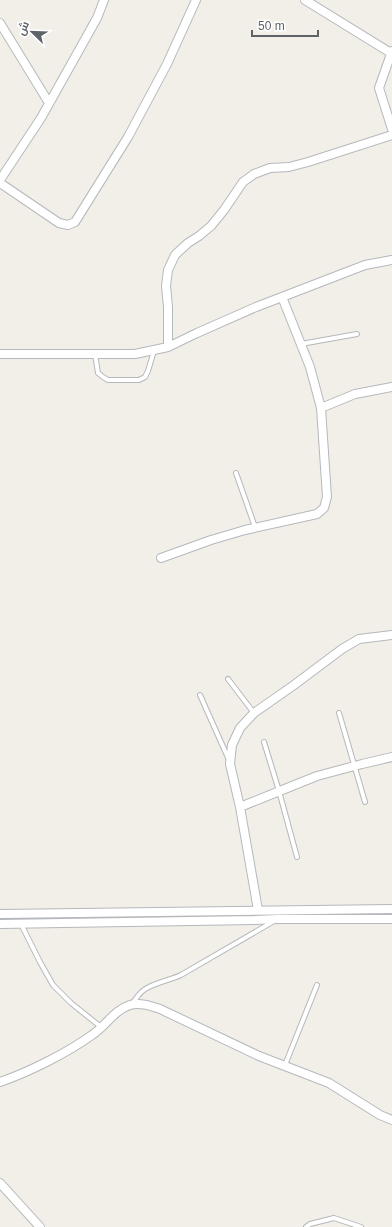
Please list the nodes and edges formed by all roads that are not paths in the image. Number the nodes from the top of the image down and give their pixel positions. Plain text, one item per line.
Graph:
1 (104, 0) edge
2 (196, 0) edge
3 (305, 0) edge
4 (0, 23) edge
5 (392, 52) edge
6 (49, 103) junction
7 (392, 130) edge
8 (392, 134) edge
9 (0, 182) edge
10 (392, 260) edge
11 (282, 297) junction
12 (357, 334) dead end
13 (301, 344) junction
14 (168, 347) junction
15 (154, 351) junction
16 (0, 354) edge
17 (94, 354) junction
18 (392, 387) edge
19 (321, 408) junction
20 (236, 473) dead end
21 (255, 528) junction
22 (161, 558) dead end
23 (392, 635) edge
24 (228, 679) dead end
25 (200, 695) dead end
26 (254, 713) junction
27 (339, 713) dead end
28 (264, 742) dead end
29 (392, 757) edge
30 (230, 764) junction
31 (354, 766) junction
32 (279, 791) junction
33 (364, 802) dead end
34 (240, 807) junction
35 (297, 858) dead end
36 (392, 909) edge
37 (258, 910) junction
38 (0, 914) edge
39 (278, 919) junction
40 (392, 919) edge
41 (0, 924) edge
42 (21, 924) junction
43 (317, 985) dead end
44 (131, 1005) junction
45 (102, 1028) junction
46 (285, 1065) junction
47 (0, 1082) edge
48 (392, 1120) edge
49 (0, 1184) edge
50 (40, 1227) edge
51 (306, 1227) edge
52 (361, 1227) edge

1 - 6 street
2 - 9 street
3 - 5 street
4 - 6 street
5 - 7 street
6 - 9 street
8 - 14 street
10 - 11 street
11 - 13 street
11 - 14 street
12 - 13 lane
13 - 19 street
14 - 15 street
15 - 17 street
15 - 17 lane
16 - 17 street
18 - 19 street
19 - 21 street
20 - 21 lane
21 - 22 street
23 - 26 street
24 - 26 lane
25 - 30 lane
26 - 30 street
27 - 31 lane
28 - 32 lane
29 - 31 street
30 - 34 street
31 - 32 street
31 - 33 lane
32 - 34 street
32 - 35 lane
34 - 37 street
36 - 37 street
37 - 38 street
39 - 40 street
39 - 42 street
39 - 44 lane
41 - 42 street
42 - 45 lane
43 - 46 lane
44 - 45 street
44 - 46 street
45 - 47 street
46 - 48 street
49 - 50 street
51 - 52 lane

